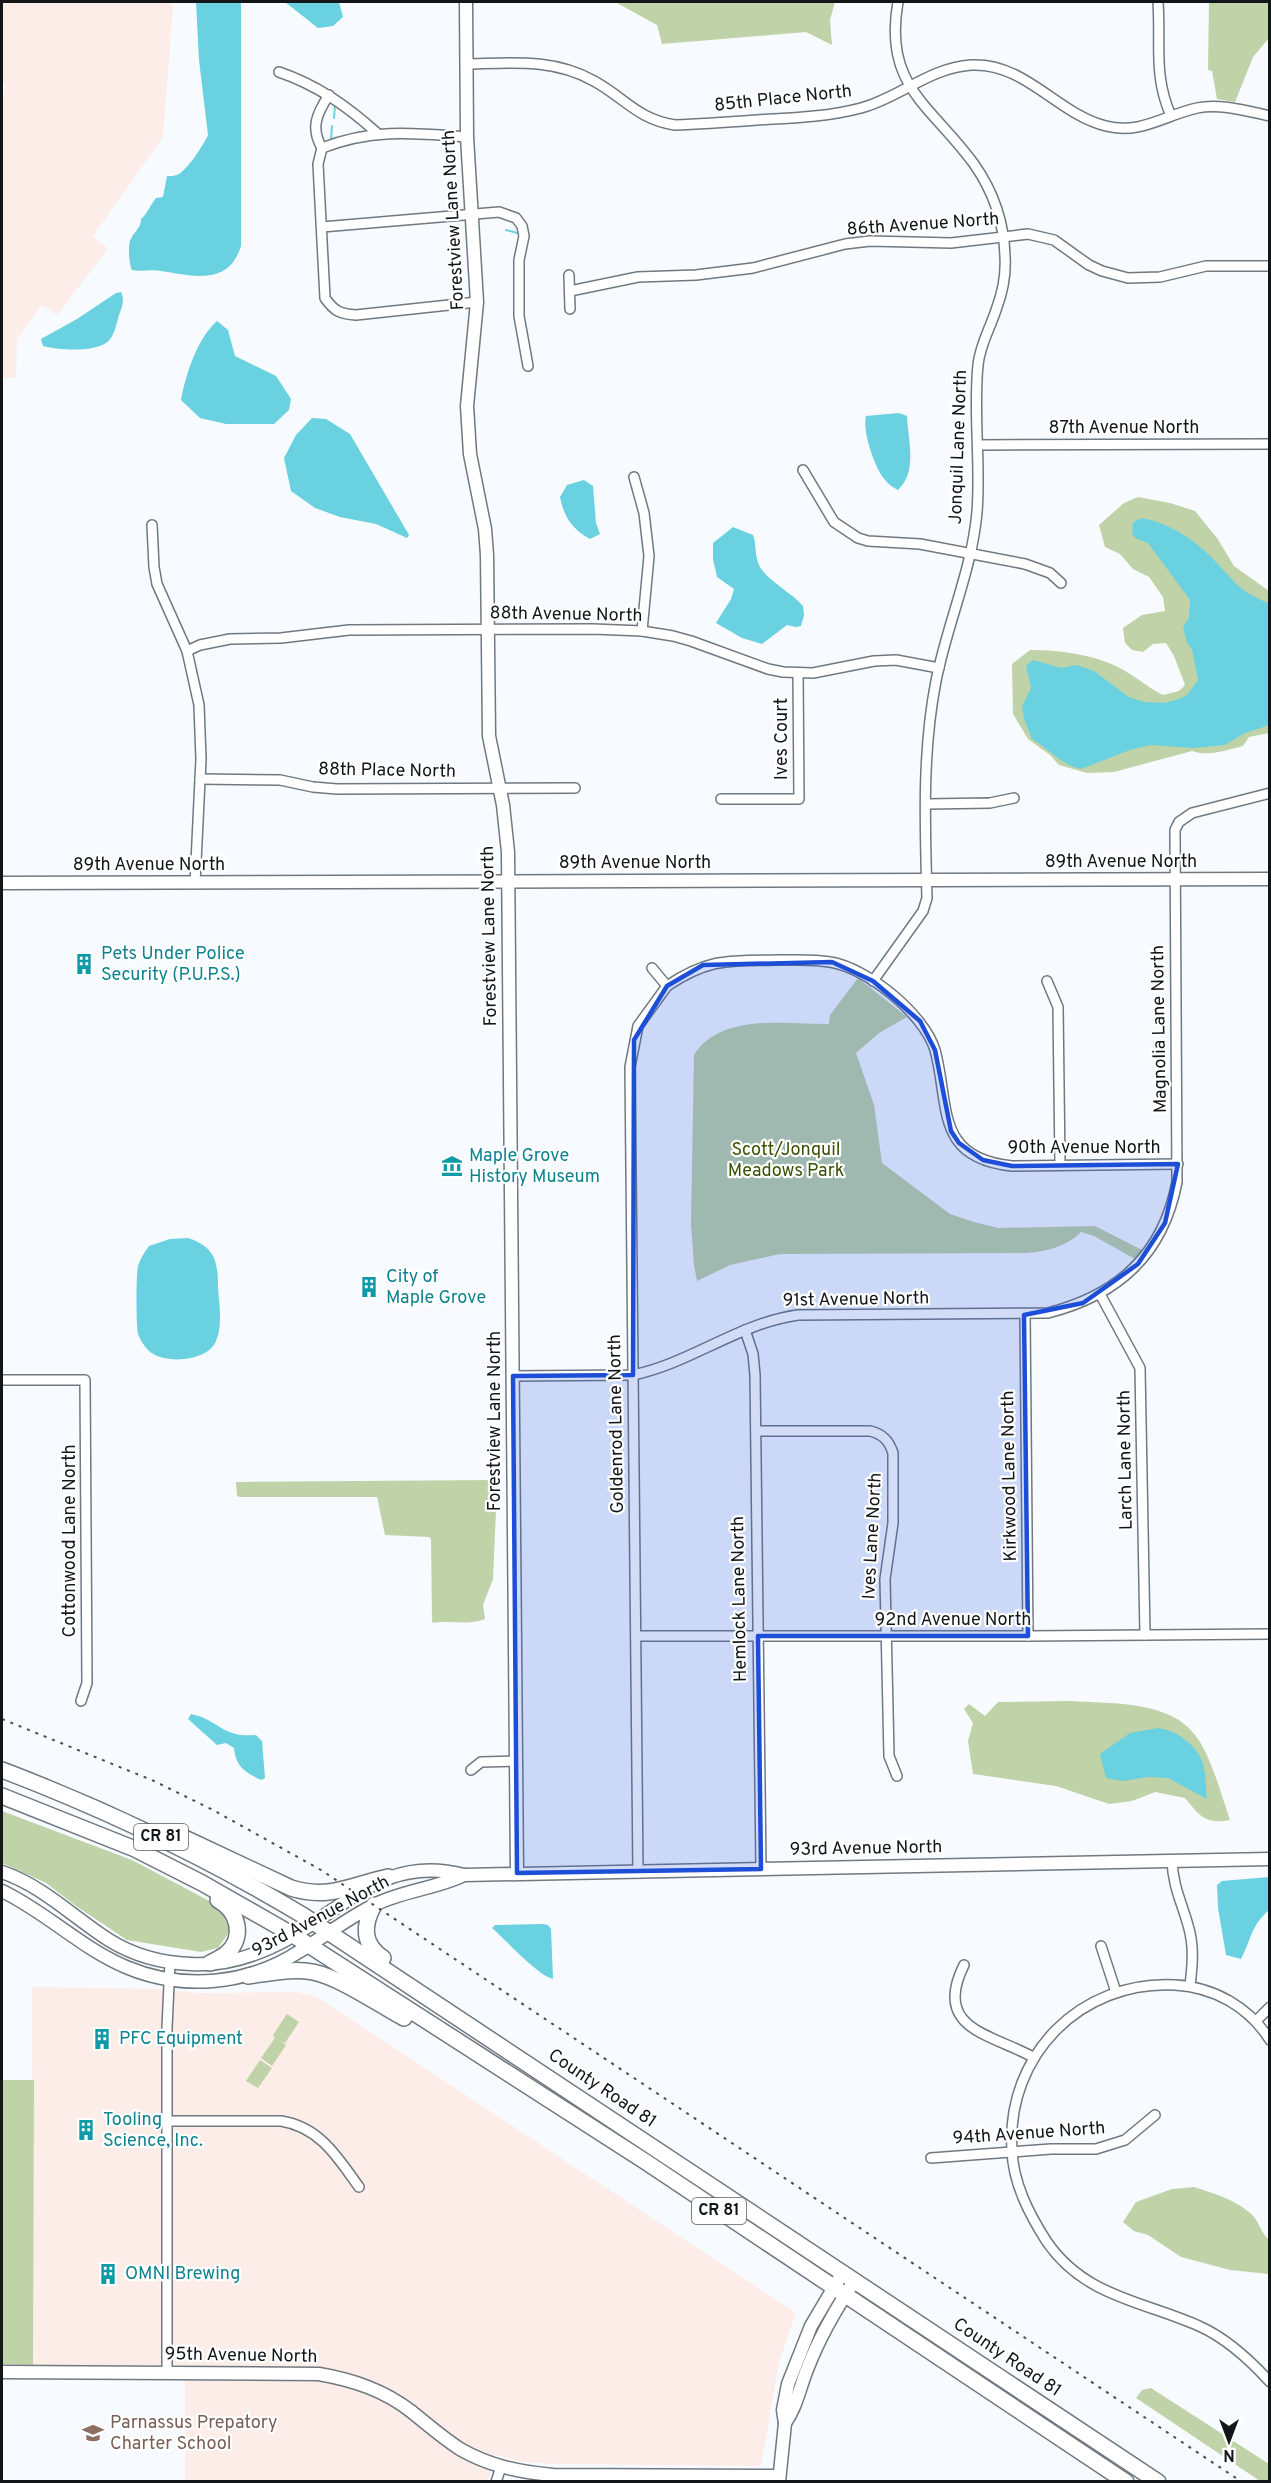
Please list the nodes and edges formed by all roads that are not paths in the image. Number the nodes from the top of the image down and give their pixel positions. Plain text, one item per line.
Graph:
1 (466, 2) edge
2 (898, 2) edge
3 (1158, 2) edge
4 (467, 64) junction
5 (279, 72) dead end
6 (908, 86) junction
7 (329, 95) junction
8 (1171, 116) junction
9 (1269, 116) edge
10 (377, 133) junction
11 (467, 137) junction
12 (322, 148) junction
13 (471, 214) junction
14 (322, 227) junction
15 (1004, 237) junction
16 (1269, 266) edge
17 (569, 275) dead end
18 (570, 291) junction
19 (477, 302) junction
20 (570, 309) dead end
21 (528, 366) dead end
22 (1269, 444) edge
23 (978, 445) junction
24 (803, 470) dead end
25 (634, 477) dead end
26 (152, 525) dead end
27 (971, 554) junction
28 (1061, 583) dead end
29 (488, 630) junction
30 (642, 631) junction
31 (187, 651) junction
32 (939, 668) junction
33 (798, 673) junction
34 (200, 779) junction
35 (575, 788) dead end
36 (499, 789) junction
37 (1269, 793) edge
38 (1014, 798) dead end
39 (721, 799) dead end
40 (927, 804) junction
41 (1174, 879) junction
42 (1269, 879) edge
43 (926, 880) junction
44 (507, 882) junction
45 (2, 883) edge
46 (195, 883) junction
47 (652, 969) dead end
48 (873, 981) junction
49 (1047, 981) dead end
50 (667, 986) junction
51 (1060, 1164) junction
52 (1178, 1164) junction
53 (1100, 1294) junction
54 (1024, 1315) junction
55 (746, 1330) junction
56 (633, 1375) junction
57 (513, 1376) junction
58 (2, 1380) edge
59 (756, 1431) junction
60 (1269, 1634) edge
61 (1145, 1635) junction
62 (636, 1636) junction
63 (758, 1636) junction
64 (1028, 1636) junction
65 (886, 1637) junction
66 (81, 1701) dead end
67 (515, 1761) junction
68 (2, 1770) edge
69 (471, 1770) dead end
70 (897, 1776) dead end
71 (2, 1796) edge
72 (107, 1812) junction
73 (153, 1858) junction
74 (1269, 1859) edge
75 (1172, 1860) junction
76 (761, 1869) junction
77 (2, 1872) edge
78 (638, 1873) junction
79 (518, 1874) junction
80 (464, 1875) junction
81 (388, 1877) junction
82 (2, 1891) edge
83 (374, 1905) junction
84 (313, 1922) junction
85 (329, 1932) junction
86 (294, 1935) junction
87 (309, 1946) junction
88 (1101, 1946) dead end
89 (170, 1962) junction
90 (210, 1963) junction
91 (964, 1965) dead end
92 (248, 1976) junction
93 (169, 1980) junction
94 (1190, 1986) junction
95 (1116, 1992) junction
96 (1269, 2007) edge
97 (1256, 2020) junction
98 (481, 2031) junction
99 (453, 2040) junction
100 (1269, 2040) edge
101 (1033, 2057) junction
102 (1155, 2115) dead end
103 (167, 2121) junction
104 (1011, 2151) junction
105 (932, 2158) dead end
106 (359, 2187) dead end
107 (849, 2276) junction
108 (839, 2291) junction
109 (2, 2372) edge
110 (167, 2372) junction
111 (1269, 2382) edge
112 (501, 2467) junction
113 (779, 2479) edge
114 (496, 2481) edge
115 (1126, 2481) edge
116 (1158, 2481) edge

1 - 4 street, Forestview Lane North
2 - 6 street, Jonquil Lane North
3 - 8 street
4 - 6 street, 85th Place North
4 - 11 street, Forestview Lane North
5 - 7 street
6 - 8 street, 85th Place North
6 - 15 street, Jonquil Lane North
7 - 10 street
7 - 12 street
8 - 9 street, 85th Place North
10 - 11 street
10 - 12 street
11 - 13 street, Forestview Lane North
12 - 14 street
13 - 14 street
13 - 19 street, Forestview Lane North
13 - 21 street
14 - 19 street
15 - 16 street, 86th Avenue North
15 - 18 street, 86th Avenue North
15 - 23 street, Jonquil Lane North
17 - 18 street
18 - 20 street
19 - 29 street, Forestview Lane North
22 - 23 street, 87th Avenue North
23 - 27 street, Jonquil Lane North
24 - 27 street
25 - 30 street
26 - 31 street
27 - 28 street
27 - 32 street, Jonquil Lane North
29 - 30 street, 88th Avenue North
29 - 31 street, 88th Avenue North
29 - 36 street, Forestview Lane North
30 - 33 street, 88th Avenue North
31 - 34 street
32 - 33 street, 88th Avenue North
32 - 40 street, Jonquil Lane North
33 - 39 street, Ives Court
34 - 36 street, 88th Place North
34 - 46 street
35 - 36 street, 88th Place North
36 - 44 street, Forestview Lane North
37 - 41 street
38 - 40 street
40 - 43 street, Jonquil Lane North
41 - 42 street, 89th Avenue North
41 - 43 street, 89th Avenue North
41 - 52 street, Magnolia Lane North
43 - 44 street, 89th Avenue North
43 - 48 street, Jonquil Lane North
44 - 46 street, 89th Avenue North
44 - 57 street, Forestview Lane North
45 - 46 street, 89th Avenue North
47 - 50 street
48 - 50 street, 90th Avenue North
48 - 51 street, 90th Avenue North
49 - 51 street
50 - 56 street, Goldenrod Lane North
51 - 52 street, 90th Avenue North
52 - 53 street, Magnolia Lane North
53 - 54 street, 91st Avenue North
53 - 61 street, Larch Lane North
54 - 55 street, 91st Avenue North
54 - 64 street, Kirkwood Lane North
55 - 56 street, 91st Avenue North
55 - 59 street, Hemlock Lane North
56 - 57 street, 91st Avenue North
56 - 62 street, Goldenrod Lane North
57 - 67 street, Forestview Lane North
58 - 66 street, Cottonwood Lane North
59 - 63 street, Hemlock Lane North
59 - 65 street, Ives Lane North
60 - 61 street, 92nd Avenue North
61 - 64 street, 92nd Avenue North
62 - 63 street, 92nd Avenue North
62 - 78 street, Goldenrod Lane North
63 - 65 street, 92nd Avenue North
63 - 76 street, Hemlock Lane North
64 - 65 street, 92nd Avenue North
65 - 70 street, Ives Lane North
67 - 69 street
67 - 79 street, Forestview Lane North
68 - 72 highway, County Road 81 / CR 81
71 - 73 highway, County Road 81 / CR 81
72 - 81 highway
72 - 84 highway, County Road 81 / CR 81
73 - 86 highway, County Road 81 / CR 81
73 - 90 highway
74 - 75 street, 93rd Avenue North
75 - 76 street, 93rd Avenue North
75 - 94 street
76 - 78 street, 93rd Avenue North
77 - 89 street, 93rd Avenue North
78 - 79 street, 93rd Avenue North
79 - 80 street, 93rd Avenue North
80 - 81 street, 93rd Avenue North
80 - 83 street, 93rd Avenue North
81 - 84 street, 93rd Avenue North
82 - 93 street, 93rd Avenue North
83 - 85 street, 93rd Avenue North
83 - 98 highway
84 - 85 highway, County Road 81 / CR 81
84 - 86 street, 93rd Avenue North
85 - 87 street, 93rd Avenue North
85 - 98 highway, County Road 81 / CR 81
86 - 87 highway, County Road 81 / CR 81
86 - 90 street, 93rd Avenue North
87 - 92 street, 93rd Avenue North
87 - 99 highway, County Road 81 / CR 81
88 - 95 street
89 - 90 street, 93rd Avenue North
89 - 93 street
91 - 101 street
92 - 93 street, 93rd Avenue North
92 - 99 highway
93 - 103 street
94 - 95 street
94 - 97 street
95 - 101 street
96 - 97 street
97 - 100 street
98 - 107 highway, County Road 81 / CR 81
99 - 108 highway, County Road 81 / CR 81
101 - 104 street
102 - 104 street, 94th Avenue North
103 - 106 street
103 - 110 street
104 - 105 street, 94th Avenue North
104 - 111 street
107 - 108 street
107 - 116 highway, County Road 81 / CR 81
108 - 113 street
108 - 115 highway, County Road 81 / CR 81
109 - 110 street, 95th Avenue North
110 - 112 street, 95th Avenue North
112 - 113 street, 95th Avenue North
112 - 114 street

